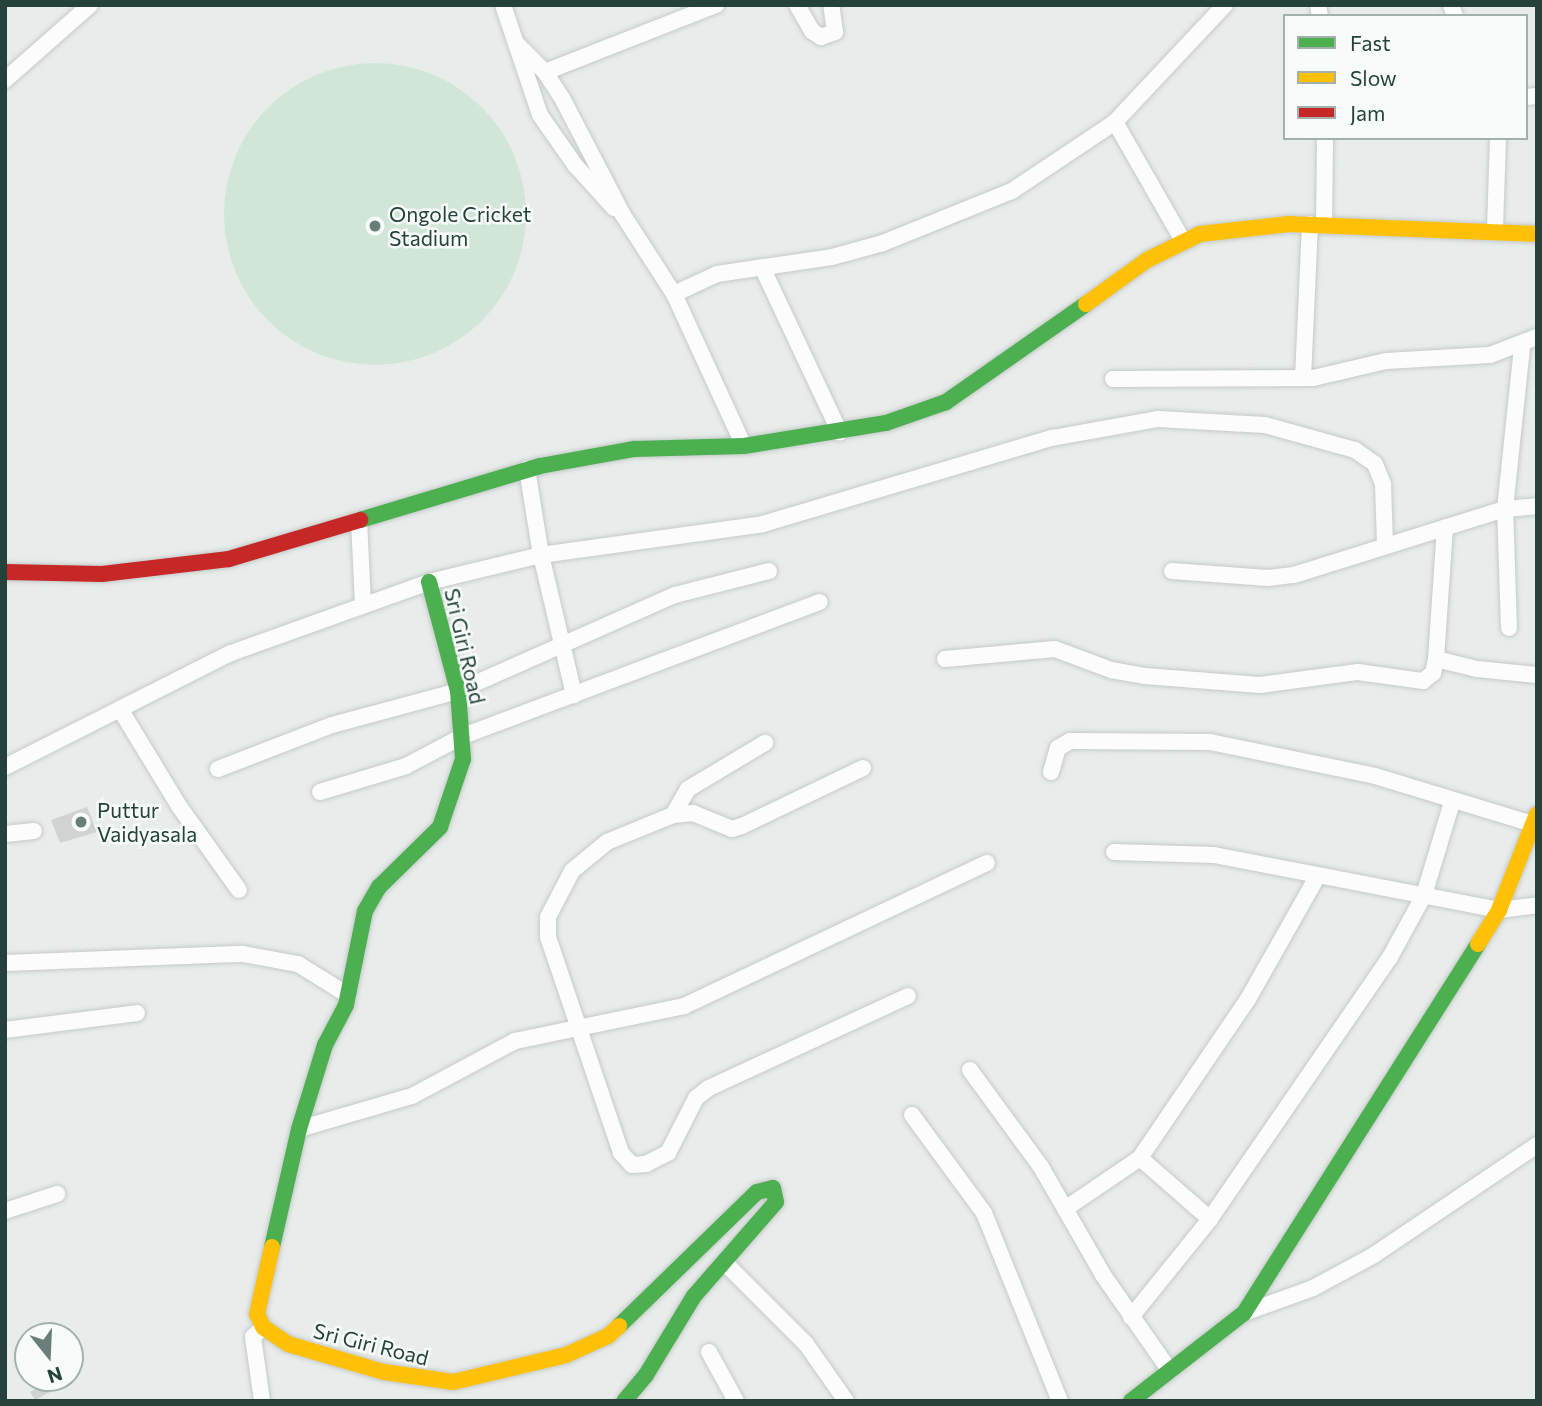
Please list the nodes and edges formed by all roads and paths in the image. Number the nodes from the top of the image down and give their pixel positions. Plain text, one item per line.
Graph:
1 (90, 5) edge
2 (716, 5) edge
3 (797, 5) edge
4 (831, 5) edge
5 (1225, 5) edge
6 (508, 7) edge
7 (518, 45) junction
8 (545, 72) junction
9 (5, 80) edge
10 (1115, 122) junction
11 (1325, 140) edge
12 (1498, 140) edge
13 (623, 215) junction
14 (1317, 224) junction
15 (1495, 229) junction
16 (1537, 234) edge
17 (1182, 239) junction
18 (762, 267) junction
19 (674, 294) junction
20 (1537, 337) edge
21 (1522, 346) junction
22 (1303, 378) junction
23 (1113, 379) dead end
24 (839, 433) junction
25 (744, 446) junction
26 (527, 469) junction
27 (1537, 506) edge
28 (1505, 509) junction
29 (359, 520) junction
30 (1446, 527) junction
31 (1385, 545) junction
32 (541, 555) junction
33 (1172, 571) dead end
34 (5, 572) edge
35 (769, 572) dead end
36 (429, 582) junction
37 (820, 602) dead end
38 (362, 604) junction
39 (1510, 628) dead end
40 (561, 645) junction
41 (945, 659) dead end
42 (1436, 659) junction
43 (1537, 675) edge
44 (458, 691) junction
45 (574, 695) junction
46 (120, 709) junction
47 (463, 736) junction
48 (765, 743) dead end
49 (5, 767) edge
50 (863, 768) dead end
51 (218, 769) dead end
52 (1051, 772) dead end
53 (320, 792) dead end
54 (1452, 802) junction
55 (673, 815) junction
56 (1535, 819) edge
57 (34, 831) dead end
58 (5, 834) edge
59 (1114, 852) dead end
60 (988, 863) dead end
61 (1317, 877) junction
62 (239, 890) dead end
63 (1424, 895) junction
64 (1537, 905) edge
65 (1499, 910) junction
66 (5, 963) edge
67 (348, 995) junction
68 (908, 996) dead end
69 (137, 1013) dead end
70 (580, 1027) junction
71 (5, 1030) edge
72 (970, 1070) dead end
73 (912, 1115) dead end
74 (299, 1129) junction
75 (1537, 1146) edge
76 (1140, 1158) junction
77 (57, 1194) dead end
78 (1065, 1209) junction
79 (5, 1211) edge
80 (1210, 1219) junction
81 (724, 1262) junction
82 (1244, 1313) junction
83 (1131, 1317) junction
84 (262, 1327) junction
85 (709, 1352) dead end
86 (1170, 1371) junction
87 (262, 1401) edge
88 (624, 1401) edge
89 (736, 1401) edge
90 (846, 1401) edge
91 (1060, 1401) edge
92 (1131, 1401) edge

1 - 9 street
2 - 8 street
3 - 4 street
5 - 10 street
6 - 7 street
7 - 8 street
7 - 13 street
8 - 13 street
10 - 17 street
10 - 18 street
11 - 14 street
12 - 15 street
13 - 19 street
14 - 15 street
14 - 17 street
14 - 22 street
15 - 16 street
17 - 24 street
18 - 19 street
18 - 24 street
19 - 25 street
20 - 21 street
21 - 22 street
21 - 28 street
22 - 23 street
24 - 25 street
25 - 26 street
26 - 29 street
26 - 32 street
27 - 28 street
28 - 30 street
28 - 39 street
29 - 34 street
29 - 38 street
30 - 31 street
30 - 42 street
31 - 32 street
31 - 33 street
32 - 36 street
32 - 40 street
35 - 40 street
36 - 38 street
36 - 44 street, Sri Giri Road
37 - 45 street
38 - 46 street
40 - 44 street
40 - 45 street
41 - 42 street
42 - 43 street
44 - 47 street, Sri Giri Road
44 - 51 street
45 - 47 street
46 - 49 street
46 - 62 street
47 - 53 street
47 - 67 street, Sri Giri Road
48 - 55 street
50 - 55 street
52 - 54 street
54 - 56 street
54 - 63 street
55 - 70 street
56 - 65 street
57 - 58 street
59 - 61 street
60 - 70 street
61 - 63 street
61 - 76 street
63 - 65 street
63 - 80 street
64 - 65 street
65 - 82 street
66 - 67 street
67 - 74 street, Sri Giri Road
68 - 70 street
69 - 71 street
70 - 74 street
72 - 78 street
73 - 91 street
74 - 84 street, Sri Giri Road
75 - 82 street
76 - 78 street
76 - 80 street
77 - 79 street
78 - 83 street
80 - 83 street
81 - 84 street, Sri Giri Road
81 - 88 street, Sri Giri Road
81 - 90 street
82 - 86 street
83 - 86 street
84 - 87 street
85 - 89 street
86 - 92 street

